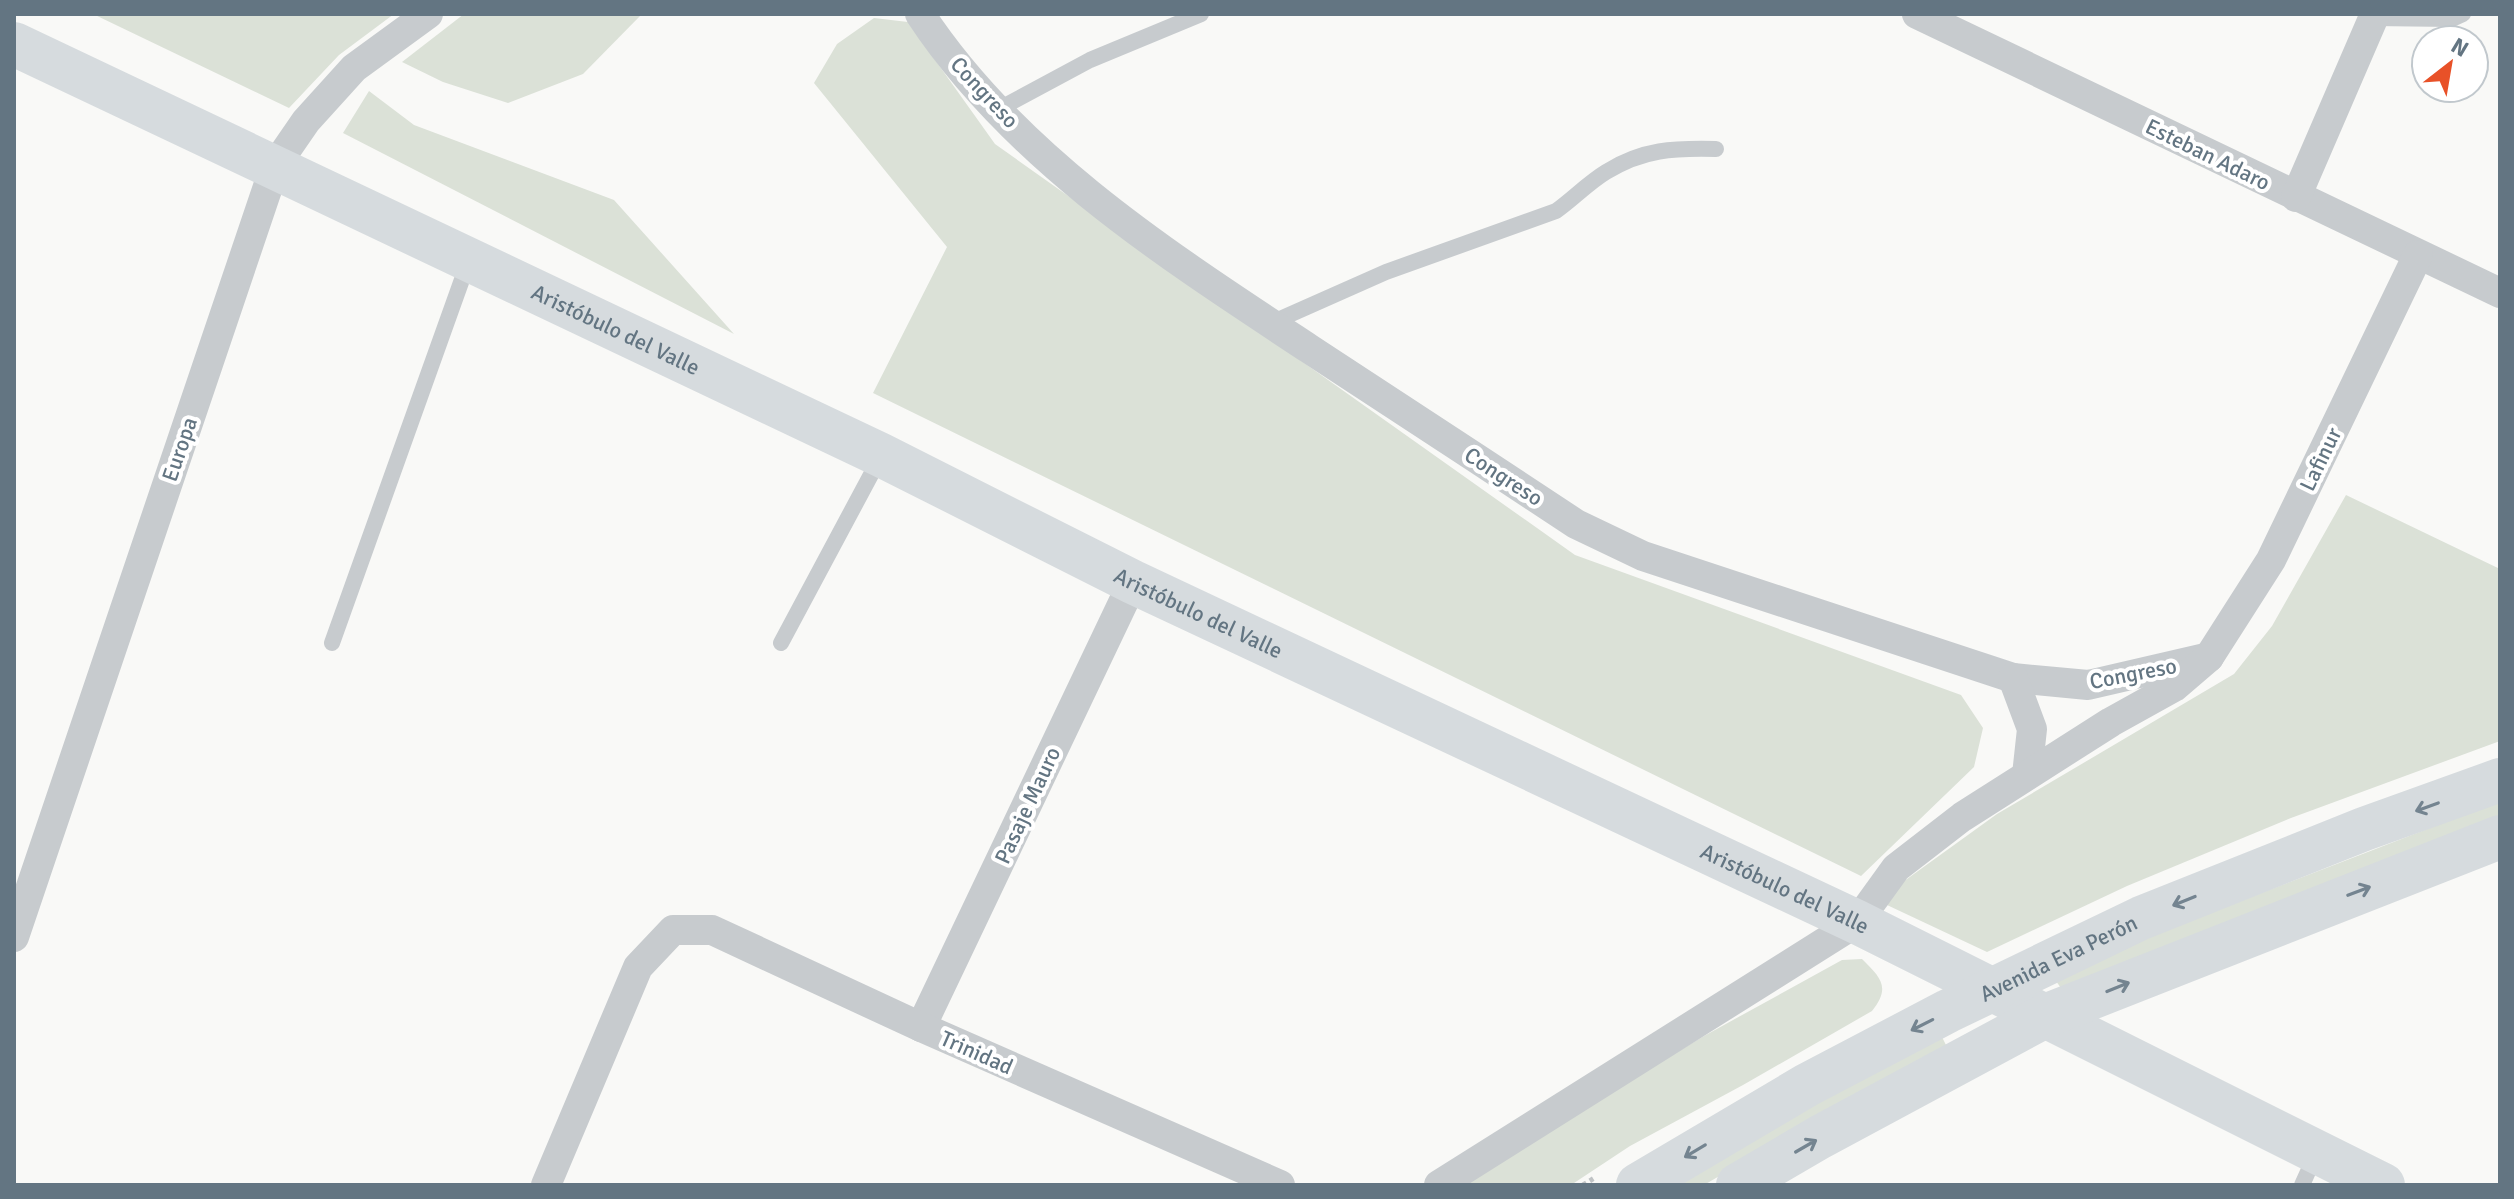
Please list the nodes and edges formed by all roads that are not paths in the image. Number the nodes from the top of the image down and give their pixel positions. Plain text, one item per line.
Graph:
1 (428, 14) edge
2 (920, 14) edge
3 (1201, 14) edge
4 (2463, 14) edge
5 (1921, 15) edge
6 (2374, 16) edge
7 (14, 44) edge
8 (997, 110) junction
9 (1716, 149) dead end
10 (275, 166) junction
11 (2296, 197) junction
12 (2418, 255) junction
13 (470, 259) junction
14 (2500, 293) edge
15 (1271, 323) junction
16 (881, 455) junction
17 (1133, 582) junction
18 (332, 643) dead end
19 (781, 643) dead end
20 (2209, 657) junction
21 (2013, 678) junction
22 (2027, 775) junction
23 (2500, 780) edge
24 (2500, 837) edge
25 (1857, 922) junction
26 (14, 937) edge
27 (1992, 990) junction
28 (2045, 1016) junction
29 (921, 1027) junction
30 (2309, 1169) edge
31 (546, 1185) edge
32 (1280, 1185) edge
33 (1439, 1185) edge
34 (1638, 1185) edge
35 (1738, 1185) edge
36 (2383, 1185) edge

1 - 10 street, Europa
2 - 8 street, Congreso
3 - 8 lane
4 - 6 lane
5 - 11 street, Esteban Adaro
6 - 11 street
7 - 10 main road, Aristóbulo del Valle
8 - 15 street, Congreso
9 - 15 lane
10 - 13 main road, Aristóbulo del Valle
10 - 26 street, Europa
11 - 12 street, Esteban Adaro
12 - 14 street, Esteban Adaro
12 - 20 street, Lafinur
13 - 16 main road, Aristóbulo del Valle
13 - 18 lane
15 - 21 street, Congreso
16 - 17 main road, Aristóbulo del Valle
16 - 19 lane
17 - 25 main road, Aristóbulo del Valle
17 - 29 street, Pasaje Mauro
20 - 21 street, Congreso
20 - 22 street
21 - 22 street
22 - 25 street
23 -> 27 main road, Avenida Eva Perón
28 -> 24 main road
25 - 27 main road, Aristóbulo del Valle
25 - 33 street
27 - 28 main road, Aristóbulo del Valle
27 -> 34 main road, Avenida Eva Perón
28 - 30 main road, Aristóbulo del Valle
35 -> 28 main road
29 - 31 street, Trinidad
29 - 32 street, Trinidad
30 - 36 main road, Aristóbulo del Valle

